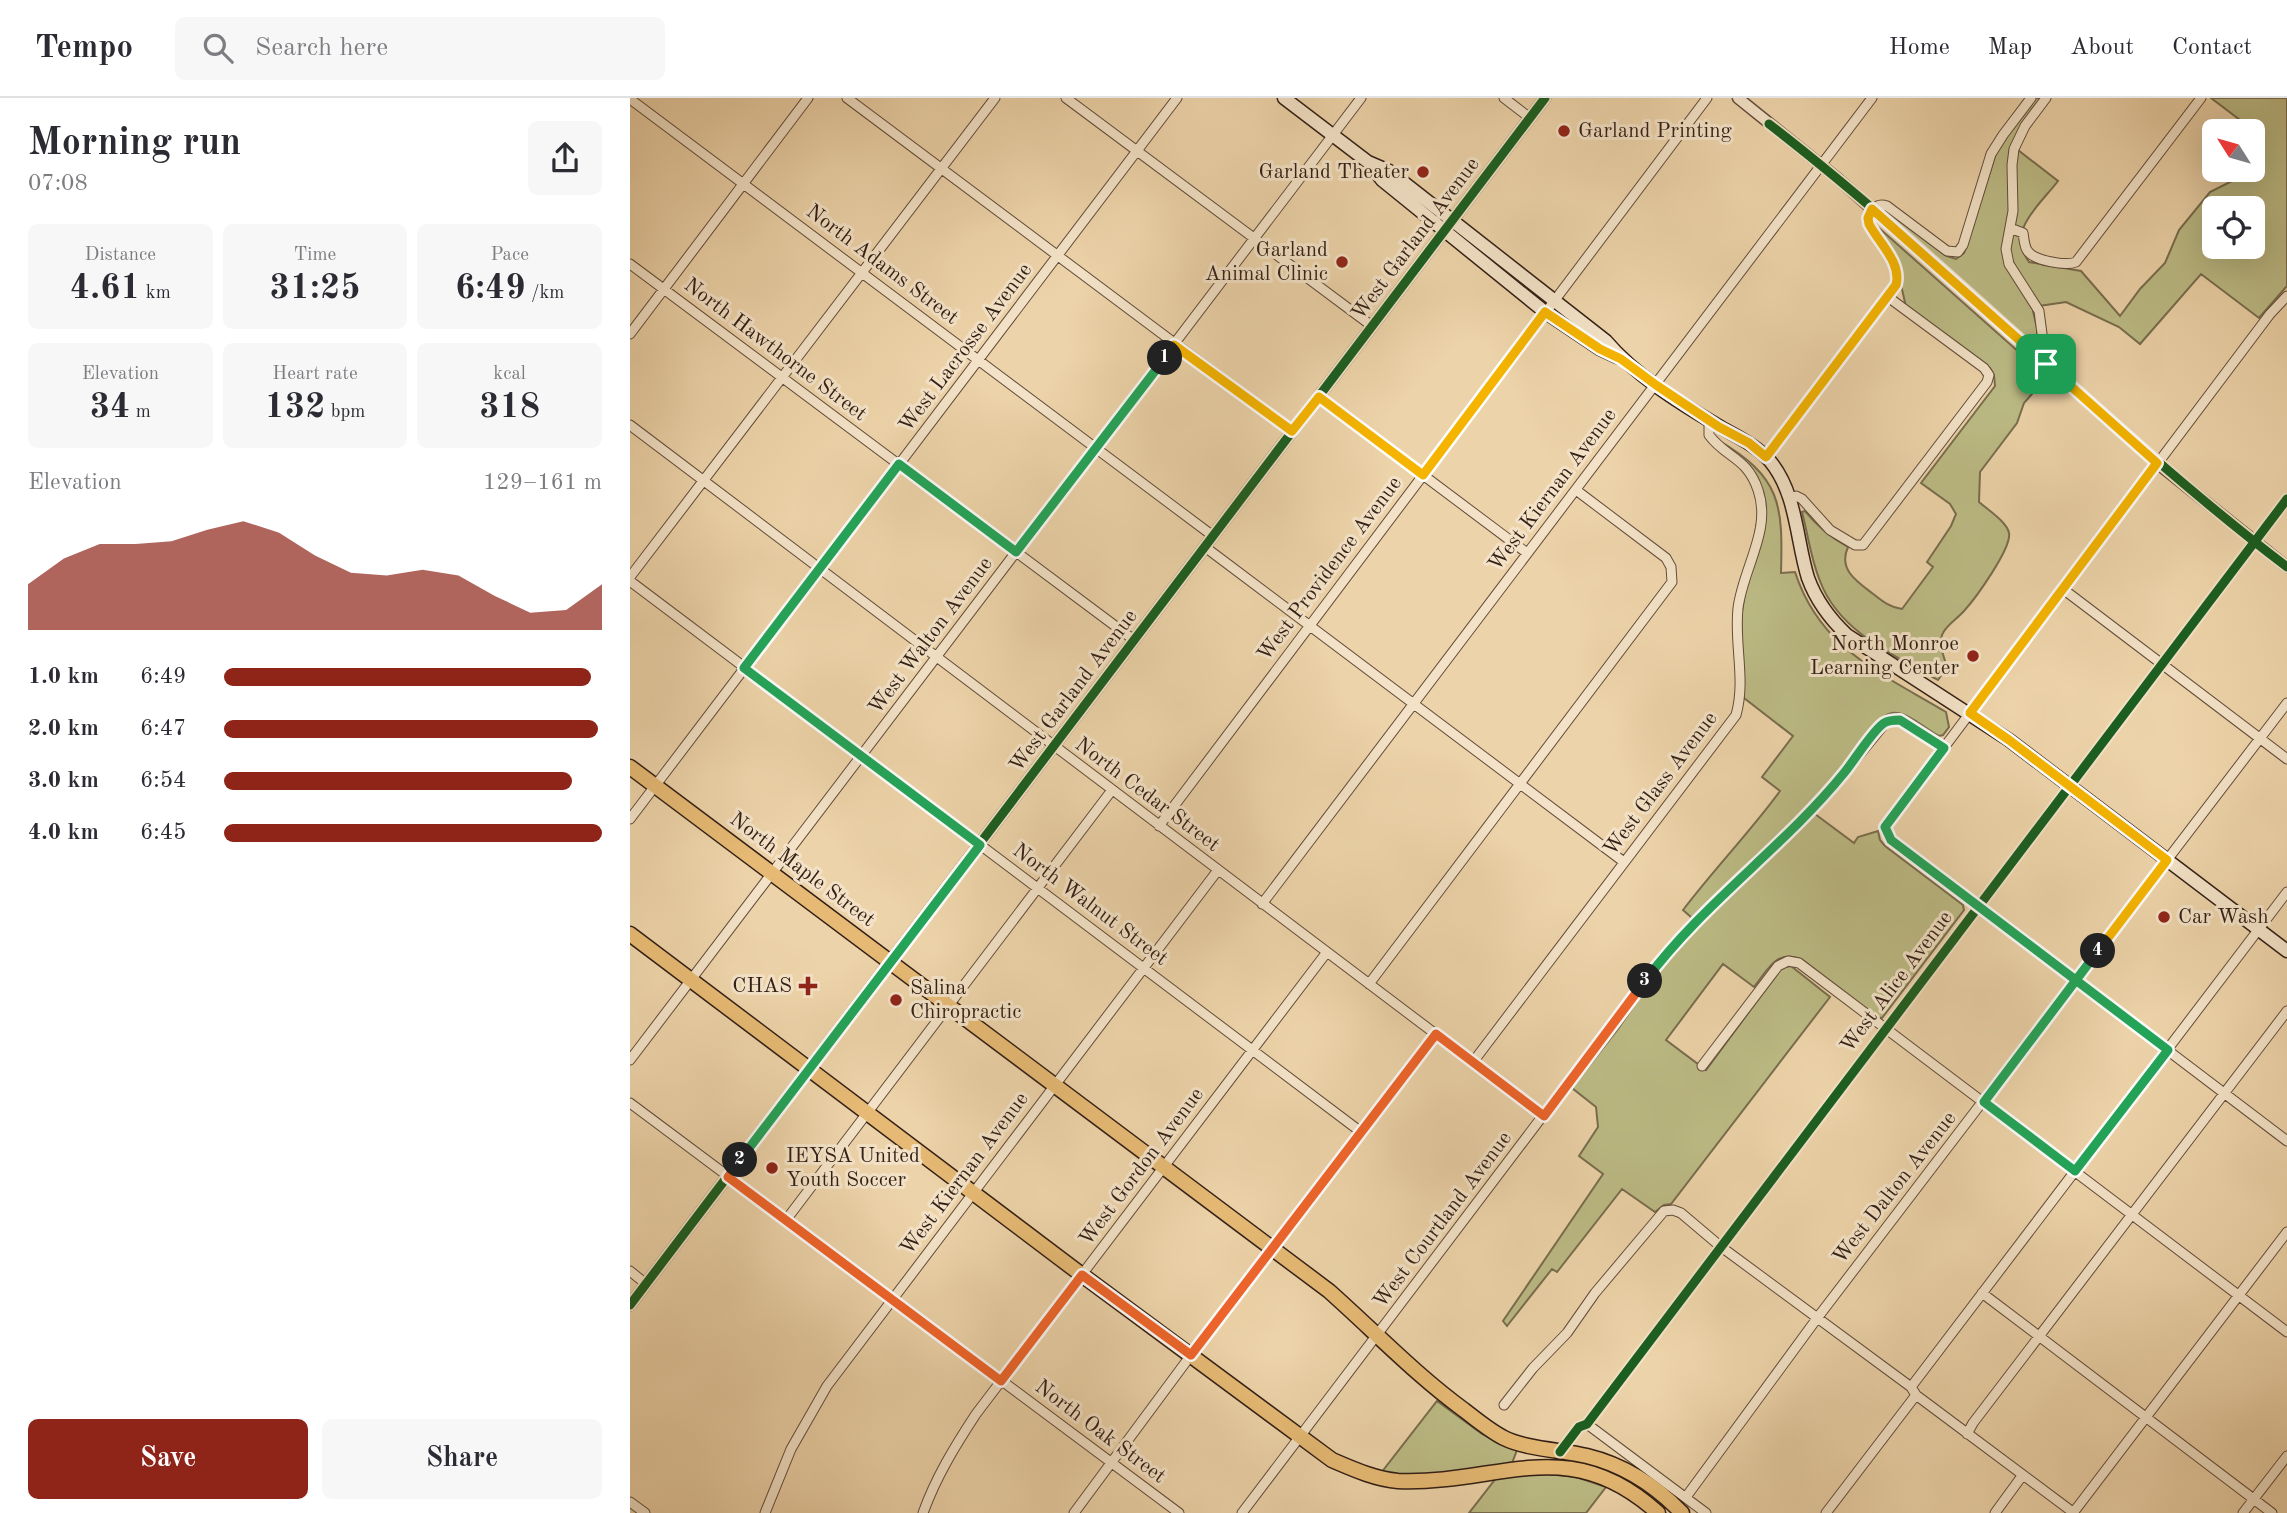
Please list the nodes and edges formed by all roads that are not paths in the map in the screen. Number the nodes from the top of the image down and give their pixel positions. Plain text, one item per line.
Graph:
1 (808, 98) edge
2 (846, 98) edge
3 (995, 98) edge
4 (1066, 98) edge
5 (1177, 98) edge
6 (1283, 98) edge
7 (1361, 98) edge
8 (1504, 98) edge
9 (1545, 98) edge
10 (1707, 98) edge
11 (1727, 98) edge
12 (1738, 98) edge
13 (1872, 98) edge
14 (2031, 98) edge
15 (2046, 98) edge
16 (2201, 98) edge
17 (630, 99) edge
18 (1530, 118) junction
19 (1769, 124) junction
20 (1332, 135) junction
21 (1137, 150) junction
22 (1368, 162) junction
23 (1822, 165) junction
24 (941, 169) junction
25 (743, 184) junction
26 (1872, 209) junction
27 (1452, 220) junction
28 (2010, 228) junction
29 (1444, 231) junction
30 (1254, 238) junction
31 (1057, 256) junction
32 (630, 264) edge
33 (862, 272) junction
34 (664, 290) junction
35 (2287, 296) edge
36 (1888, 297) junction
37 (1553, 300) junction
38 (1545, 312) junction
39 (1372, 326) junction
40 (630, 334) edge
41 (1174, 345) junction
42 (979, 359) junction
43 (1621, 359) junction
44 (2046, 364) junction
45 (782, 377) junction
46 (1656, 385) junction
47 (1319, 397) junction
48 (1712, 422) junction
49 (630, 425) edge
50 (1292, 431) junction
51 (1097, 448) junction
52 (1766, 457) junction
53 (2157, 463) junction
54 (899, 464) junction
55 (1423, 475) junction
56 (704, 480) junction
57 (1576, 490) junction
58 (1789, 498) junction
59 (2287, 499) edge
60 (1213, 536) junction
61 (2254, 542) junction
62 (1205, 547) junction
63 (1016, 552) junction
64 (1527, 554) junction
65 (2287, 567) edge
66 (820, 569) junction
67 (630, 579) edge
68 (2063, 589) junction
69 (1310, 625) junction
70 (1134, 640) junction
71 (937, 657) junction
72 (2163, 663) junction
73 (744, 668) junction
74 (2287, 703) edge
75 (1414, 704) junction
76 (1970, 713) junction
77 (2260, 739) junction
78 (1054, 747) junction
79 (1944, 748) junction
80 (861, 757) junction
81 (2287, 759) edge
82 (630, 767) edge
83 (1519, 783) junction
84 (655, 786) junction
85 (2069, 786) junction
86 (1112, 790) junction
87 (630, 820) edge
88 (1159, 826) junction
89 (980, 845) junction
90 (2167, 860) junction
91 (1624, 862) junction
92 (1218, 870) junction
93 (772, 875) junction
94 (1038, 888) junction
95 (2287, 892) edge
96 (1262, 904) junction
97 (1978, 906) junction
98 (2258, 930) junction
99 (630, 934) edge
100 (2287, 951) edge
101 (1327, 952) junction
102 (890, 962) junction
103 (1144, 968) junction
104 (692, 980) junction
105 (2076, 981) junction
106 (1369, 984) junction
107 (949, 1006) junction
108 (2287, 1011) edge
109 (1885, 1027) junction
110 (1436, 1034) junction
111 (1253, 1050) junction
112 (2168, 1050) junction
113 (630, 1060) edge
114 (1473, 1062) junction
115 (1702, 1066) dead end
116 (809, 1069) junction
117 (1055, 1085) junction
118 (2224, 1093) junction
119 (1984, 1102) junction
120 (630, 1103) edge
121 (868, 1113) junction
122 (1544, 1116) junction
123 (1361, 1132) junction
124 (2287, 1141) edge
125 (1164, 1167) junction
126 (2075, 1171) junction
127 (728, 1177) junction
128 (973, 1193) junction
129 (2132, 1214) junction
130 (786, 1220) junction
131 (2287, 1232) edge
132 (1720, 1246) junction
133 (1272, 1249) junction
134 (630, 1271) edge
135 (1082, 1275) junction
136 (646, 1284) junction
137 (1982, 1293) junction
138 (2238, 1295) junction
139 (892, 1299) junction
140 (630, 1305) edge
141 (1818, 1317) junction
142 (2287, 1332) edge
143 (1379, 1335) junction
144 (2039, 1336) junction
145 (1191, 1355) junction
146 (1001, 1381) junction
147 (1913, 1391) junction
148 (1504, 1405) dead end
149 (2146, 1417) junction
150 (1587, 1424) junction
151 (1967, 1434) junction
152 (1300, 1438) junction
153 (1560, 1452) junction
154 (2287, 1455) edge
155 (1111, 1462) junction
156 (2022, 1476) junction
157 (1686, 1497) junction
158 (2254, 1499) junction
159 (630, 1502) edge
160 (645, 1513) edge
161 (765, 1513) edge
162 (923, 1513) edge
163 (1074, 1513) edge
164 (1179, 1513) edge
165 (1242, 1513) edge
166 (1658, 1513) edge
167 (1682, 1513) edge
168 (1706, 1513) edge
169 (1826, 1513) edge
170 (1995, 1513) edge
171 (2073, 1513) edge
172 (2243, 1513) edge
173 (2272, 1513) edge

1 - 25 street
2 - 24 street
3 - 24 street
4 - 21 street
5 - 21 street, West Lacrosse Avenue
6 - 20 main road
7 - 20 street, West Walton Avenue
8 - 18 street
9 - 18 street, West Garland Avenue
10 - 37 street, West Providence Avenue
11 - 19 street
12 - 19 street
13 - 23 street, West Kiernan Avenue
14 - 26 street
15 - 28 street
16 - 28 street
17 - 25 street, North Adams Street
18 - 27 street, West Garland Avenue
19 - 23 street
20 - 22 main road
20 - 30 street, West Walton Avenue
21 - 30 street
21 - 31 street, West Lacrosse Avenue
22 - 27 main road
22 - 29 main road
23 - 26 street
23 - 46 street, West Kiernan Avenue
24 - 31 street
24 - 33 street
25 - 33 street, North Adams Street
25 - 34 street
26 - 36 street
26 - 44 street
27 - 29 street, West Garland Avenue
27 - 37 main road
28 - 44 street
29 - 38 main road
29 - 39 street, West Garland Avenue
30 - 39 street
30 - 41 street, West Walton Avenue
31 - 41 street
31 - 42 street, West Lacrosse Avenue
32 - 34 street, North Hawthorne Street
33 - 42 street, North Adams Street
33 - 45 street
34 - 40 street
34 - 45 street, North Hawthorne Street
35 - 53 street
36 - 52 street
36 - 58 street
37 - 38 street, West Providence Avenue
37 - 43 main road
38 - 43 main road
38 - 55 street, West Providence Avenue
39 - 47 street, West Garland Avenue
41 - 50 street
41 - 51 street, West Walton Avenue
42 - 51 street, North Adams Street
42 - 54 street, West Lacrosse Avenue
43 - 46 main road
44 - 53 street
45 - 54 street, North Hawthorne Street
45 - 56 street
46 - 48 main road
46 - 57 street, West Kiernan Avenue
47 - 50 street, West Garland Avenue
47 - 55 street
48 - 52 main road
48 - 91 street, West Glass Avenue
49 - 56 street, North Cedar Street
50 - 60 street, West Garland Avenue
51 - 60 street, North Adams Street
51 - 63 street, West Walton Avenue
52 - 58 main road
53 - 61 street
53 - 68 street
54 - 63 street, North Hawthorne Street
54 - 66 street, West Lacrosse Avenue
55 - 64 street
55 - 69 street, West Providence Avenue
56 - 66 street, North Cedar Street
56 - 67 street
57 - 64 street, West Kiernan Avenue
57 - 83 street
58 - 76 main road
59 - 61 street, West Alice Avenue
60 - 62 street, West Garland Avenue
61 - 65 street
61 - 72 street, West Alice Avenue
62 - 69 street
62 - 70 street, West Garland Avenue
63 - 70 street, North Hawthorne Street
63 - 71 street, West Walton Avenue
64 - 75 street, West Kiernan Avenue
66 - 71 street, North Cedar Street
66 - 73 street, West Lacrosse Avenue
67 - 73 street, North Walnut Street
68 - 72 street
68 - 76 street
69 - 75 street
69 - 88 street, West Providence Avenue
70 - 78 street, West Garland Avenue
71 - 78 street, North Cedar Street
71 - 80 street, West Walton Avenue
72 - 77 street
72 - 85 street, West Alice Avenue
73 - 80 street, North Walnut Street
73 - 84 street, West Lacrosse Avenue
74 - 77 street, West Dalton Avenue
75 - 83 street
75 - 96 street, West Kiernan Avenue
76 - 79 street
76 - 85 main road
77 - 81 street
77 - 90 street, West Dalton Avenue
78 - 86 street, North Cedar Street
78 - 89 street, West Garland Avenue
79 - 97 street
79 - 122 street, West Courtland Avenue
80 - 89 street, North Walnut Street
80 - 93 street, West Walton Avenue
82 - 84 main road, North Maple Street
83 - 91 street
83 - 106 street
84 - 87 street, West Lacrosse Avenue
84 - 93 main road, North Maple Street
85 - 90 main road
85 - 97 street, West Alice Avenue
86 - 88 street, North Cedar Street
86 - 94 street
88 - 92 street, North Cedar Street
89 - 94 street, North Walnut Street
89 - 102 street, West Garland Avenue
90 - 98 main road
90 - 105 street, West Dalton Avenue
91 - 114 street, West Glass Avenue
92 - 96 street, North Cedar Street
92 - 103 street, West Kiernan Avenue
93 - 102 main road, North Maple Street
93 - 104 street, West Walton Avenue
94 - 103 street, North Walnut Street
94 - 107 street
95 - 98 street
96 - 101 street, North Cedar Street
97 - 105 street
97 - 109 street, West Alice Avenue
98 - 100 main road
98 - 112 street
99 - 104 main road
101 - 106 street, North Cedar Street
101 - 111 street, West Gordon Avenue
102 - 107 main road, North Maple Street
102 - 116 street, West Garland Avenue
103 - 111 street, North Walnut Street
103 - 117 street, West Kiernan Avenue
104 - 113 street, West Walton Avenue
104 - 116 main road
105 - 112 street
105 - 119 street, West Dalton Avenue
106 - 110 street, North Cedar Street
107 - 117 main road, North Maple Street
107 - 121 street
108 - 118 street
109 - 115 street
109 - 119 street
109 - 132 street, West Alice Avenue
110 - 114 street, North Cedar Street
110 - 123 street
111 - 123 street, North Walnut Street
111 - 125 street, West Gordon Avenue
112 - 118 street
112 - 126 street
114 - 122 street, North Cedar Street
116 - 121 main road
116 - 127 street, West Garland Avenue
117 - 125 main road, North Maple Street
117 - 128 street, West Kiernan Avenue
118 - 124 street
118 - 129 street
119 - 126 street
119 - 141 street, West Dalton Avenue
120 - 127 street, North Oak Street
121 - 128 main road
121 - 130 street
122 - 143 street, West Courtland Avenue
123 - 133 street
125 - 133 main road, North Maple Street
125 - 135 street, West Gordon Avenue
126 - 129 street
126 - 137 street
127 - 130 street, North Oak Street
127 - 136 street, West Garland Avenue
128 - 135 main road
128 - 139 street, West Kiernan Avenue
129 - 138 street
129 - 144 street
130 - 139 street, North Oak Street
131 - 138 street
132 - 141 street
132 - 148 street
132 - 150 street, West Alice Avenue
133 - 143 main road, North Maple Street
133 - 145 street
134 - 136 street
135 - 145 main road
135 - 146 street, West Gordon Avenue
136 - 140 street, West Garland Avenue
137 - 144 street
137 - 147 street
138 - 142 street
138 - 149 street
139 - 146 street, North Oak Street
139 - 161 street, West Kiernan Avenue
141 - 147 street
141 - 157 street, West Dalton Avenue
143 - 152 street, West Courtland Avenue
143 - 153 main road, North Maple Street
144 - 149 street
144 - 151 street
145 - 152 main road
145 - 155 street
146 - 155 street, North Oak Street
146 - 162 street, West Gordon Avenue
147 - 151 street
147 - 169 street
149 - 158 street
149 - 171 street
150 - 153 street, West Alice Avenue
150 - 157 street
151 - 156 street
152 - 165 street, West Courtland Avenue
152 - 166 main road
153 - 167 main road, North Maple Street
154 - 158 street
155 - 163 street
155 - 164 street, North Oak Street
156 - 170 street
156 - 171 street
157 - 168 street
158 - 172 street
158 - 173 street
159 - 160 street

